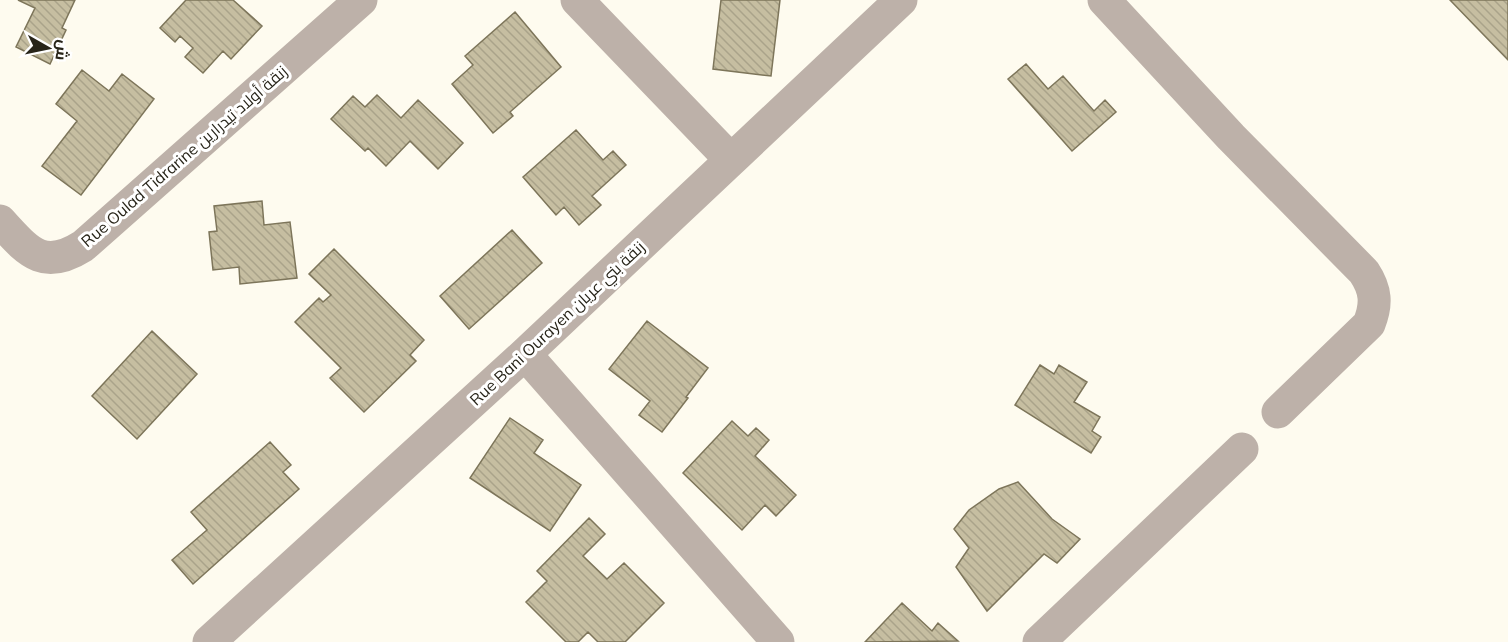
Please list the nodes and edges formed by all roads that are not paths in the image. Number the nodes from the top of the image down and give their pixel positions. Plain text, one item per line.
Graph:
1 (361, 0) edge
2 (577, 0) edge
3 (901, 0) edge
4 (1104, 0) edge
5 (731, 160) junction
6 (0, 221) edge
7 (525, 354) junction
8 (1278, 412) dead end
9 (1242, 449) dead end
10 (209, 642) edge
11 (778, 642) edge
12 (1039, 642) edge

1 - 6 street, Rue Oulad Tidrarine زنقة أولاد تيدرارين
2 - 5 street
3 - 5 street, Rue Bani Ourayen زنقة بني عريان
4 - 8 street
5 - 7 street, Rue Bani Ourayen زنقة بني عريان
7 - 10 street, Rue Bani Ourayen زنقة بني عريان
7 - 11 street
9 - 12 street

